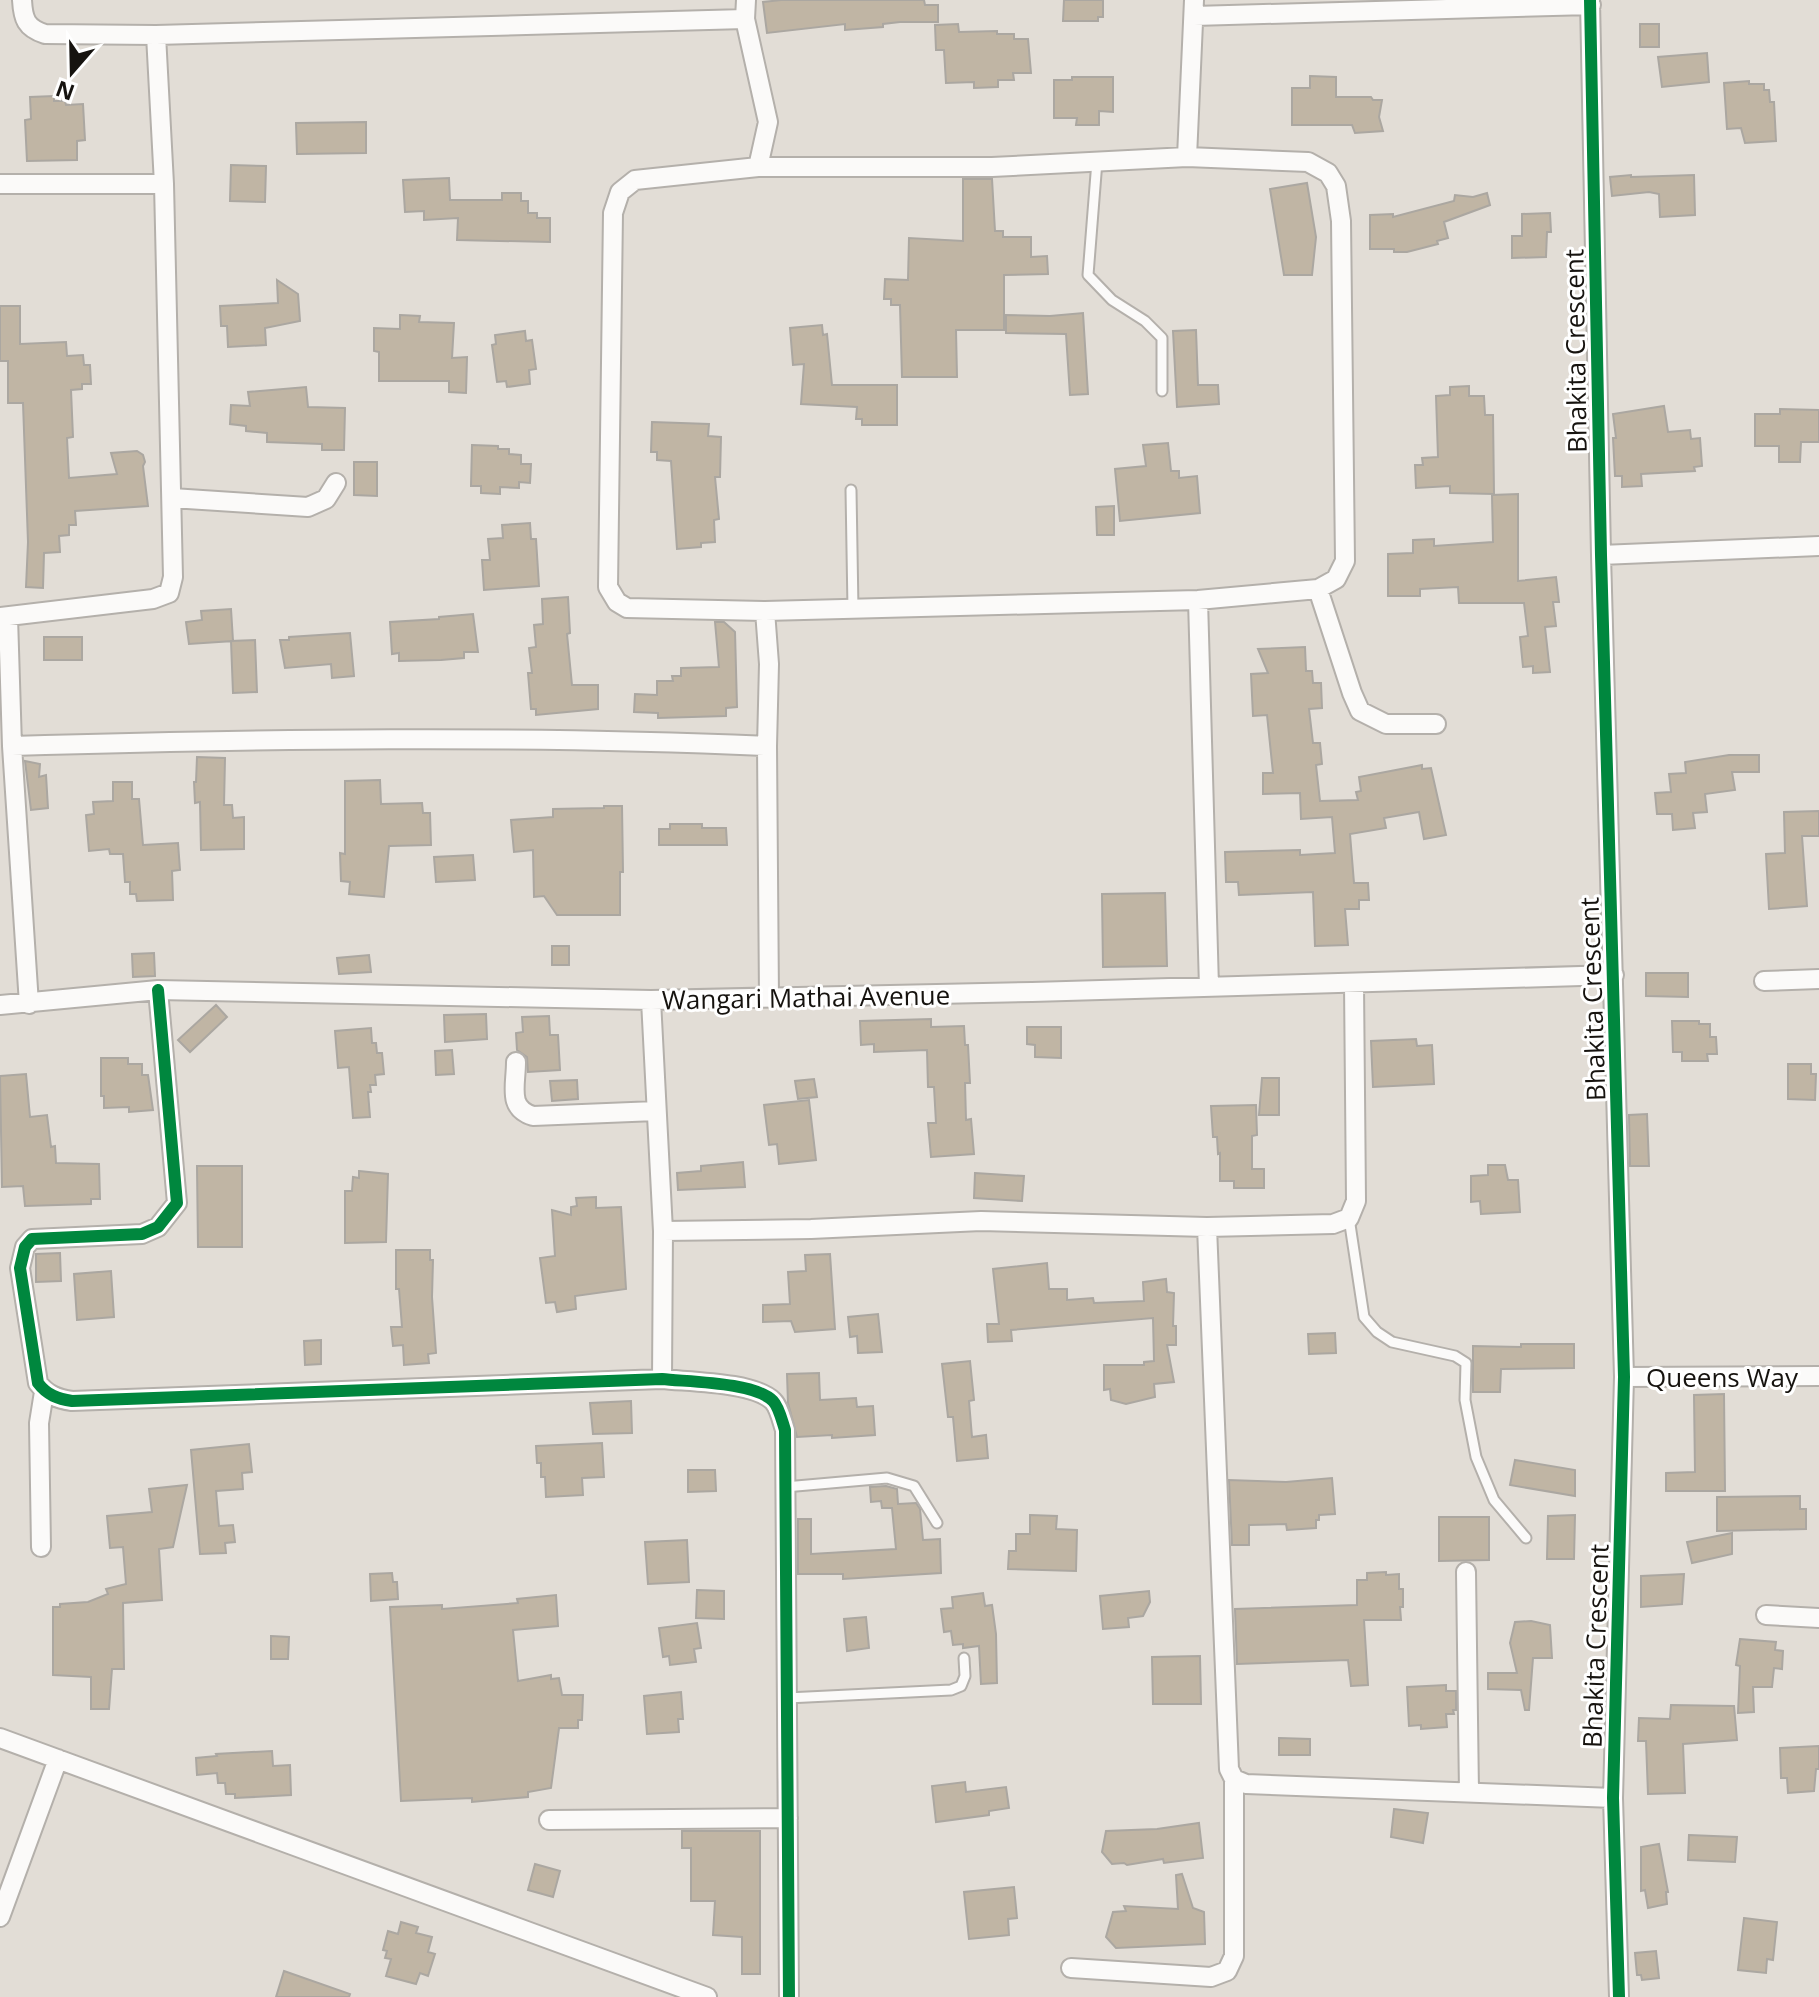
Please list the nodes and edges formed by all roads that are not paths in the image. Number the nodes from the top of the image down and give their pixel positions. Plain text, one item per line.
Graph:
1 (22, 0) edge
2 (1591, 2) edge
3 (1194, 8) edge
4 (745, 9) edge
5 (156, 35) junction
6 (1187, 157) junction
7 (1097, 161) junction
8 (758, 167) junction
9 (0, 184) edge
10 (164, 184) junction
11 (1162, 391) dead end
12 (336, 483) dead end
13 (851, 490) dead end
14 (172, 498) junction
15 (1819, 546) edge
16 (1601, 555) junction
17 (1318, 589) junction
18 (1198, 600) junction
19 (853, 609) junction
20 (765, 611) junction
21 (4, 617) edge
22 (1436, 724) dead end
23 (12, 746) junction
24 (767, 746) junction
25 (1614, 975) junction
26 (1819, 979) edge
27 (1764, 981) dead end
28 (1354, 984) junction
29 (1209, 987) junction
30 (158, 990) junction
31 (769, 998) junction
32 (651, 1000) junction
33 (29, 1004) junction
34 (0, 1005) edge
35 (516, 1062) dead end
36 (656, 1111) junction
37 (1349, 1218) junction
38 (1207, 1227) junction
39 (663, 1231) junction
40 (1819, 1376) edge
41 (1624, 1377) junction
42 (662, 1379) junction
43 (44, 1392) junction
44 (785, 1487) junction
45 (937, 1523) dead end
46 (1526, 1538) dead end
47 (41, 1547) dead end
48 (1466, 1572) dead end
49 (1766, 1615) dead end
50 (1819, 1618) edge
51 (964, 1658) dead end
52 (787, 1698) junction
53 (0, 1738) edge
54 (58, 1759) junction
55 (1234, 1779) junction
56 (1469, 1792) junction
57 (1613, 1798) junction
58 (788, 1818) junction
59 (549, 1820) dead end
60 (0, 1917) edge
61 (1071, 1968) dead end
62 (707, 1997) edge
63 (789, 1997) edge
64 (1619, 1997) edge

1 - 5 street
2 - 3 street
2 - 16 street, Bhakita Crescent
3 - 6 street
4 - 5 street
4 - 8 street
5 - 10 street
6 - 7 street
6 - 17 street
7 - 8 street
7 - 11 lane
8 - 20 street
9 - 10 street
10 - 14 street
12 - 14 street
13 - 19 lane
14 - 21 street
15 - 16 street
16 - 25 street, Bhakita Crescent
17 - 18 street
17 - 22 street
18 - 19 street
18 - 29 street
19 - 20 street
20 - 24 street
21 - 23 street
23 - 24 street
23 - 33 street
24 - 31 street
25 - 28 street, Wangari Mathai Avenue
25 - 41 street, Bhakita Crescent
26 - 27 street
28 - 29 street, Wangari Mathai Avenue
28 - 37 street
29 - 31 street, Wangari Mathai Avenue
30 - 32 street, Wangari Mathai Avenue
30 - 33 street, Wangari Mathai Avenue
30 - 43 street
31 - 32 street, Wangari Mathai Avenue
32 - 36 street
33 - 34 street, Wangari Mathai Avenue
35 - 36 street
36 - 39 street
37 - 38 street
37 - 46 lane
38 - 39 street
38 - 55 street
39 - 42 street
40 - 41 street, Queens Way
41 - 57 street, Bhakita Crescent
42 - 43 street
42 - 44 street
43 - 47 street
44 - 45 lane
44 - 52 street
48 - 56 street
49 - 50 street
51 - 52 lane
52 - 58 street
53 - 54 street
54 - 60 street
54 - 62 street
55 - 56 street
55 - 61 street
56 - 57 street
57 - 64 street, Bhakita Crescent
58 - 59 street
58 - 63 street

